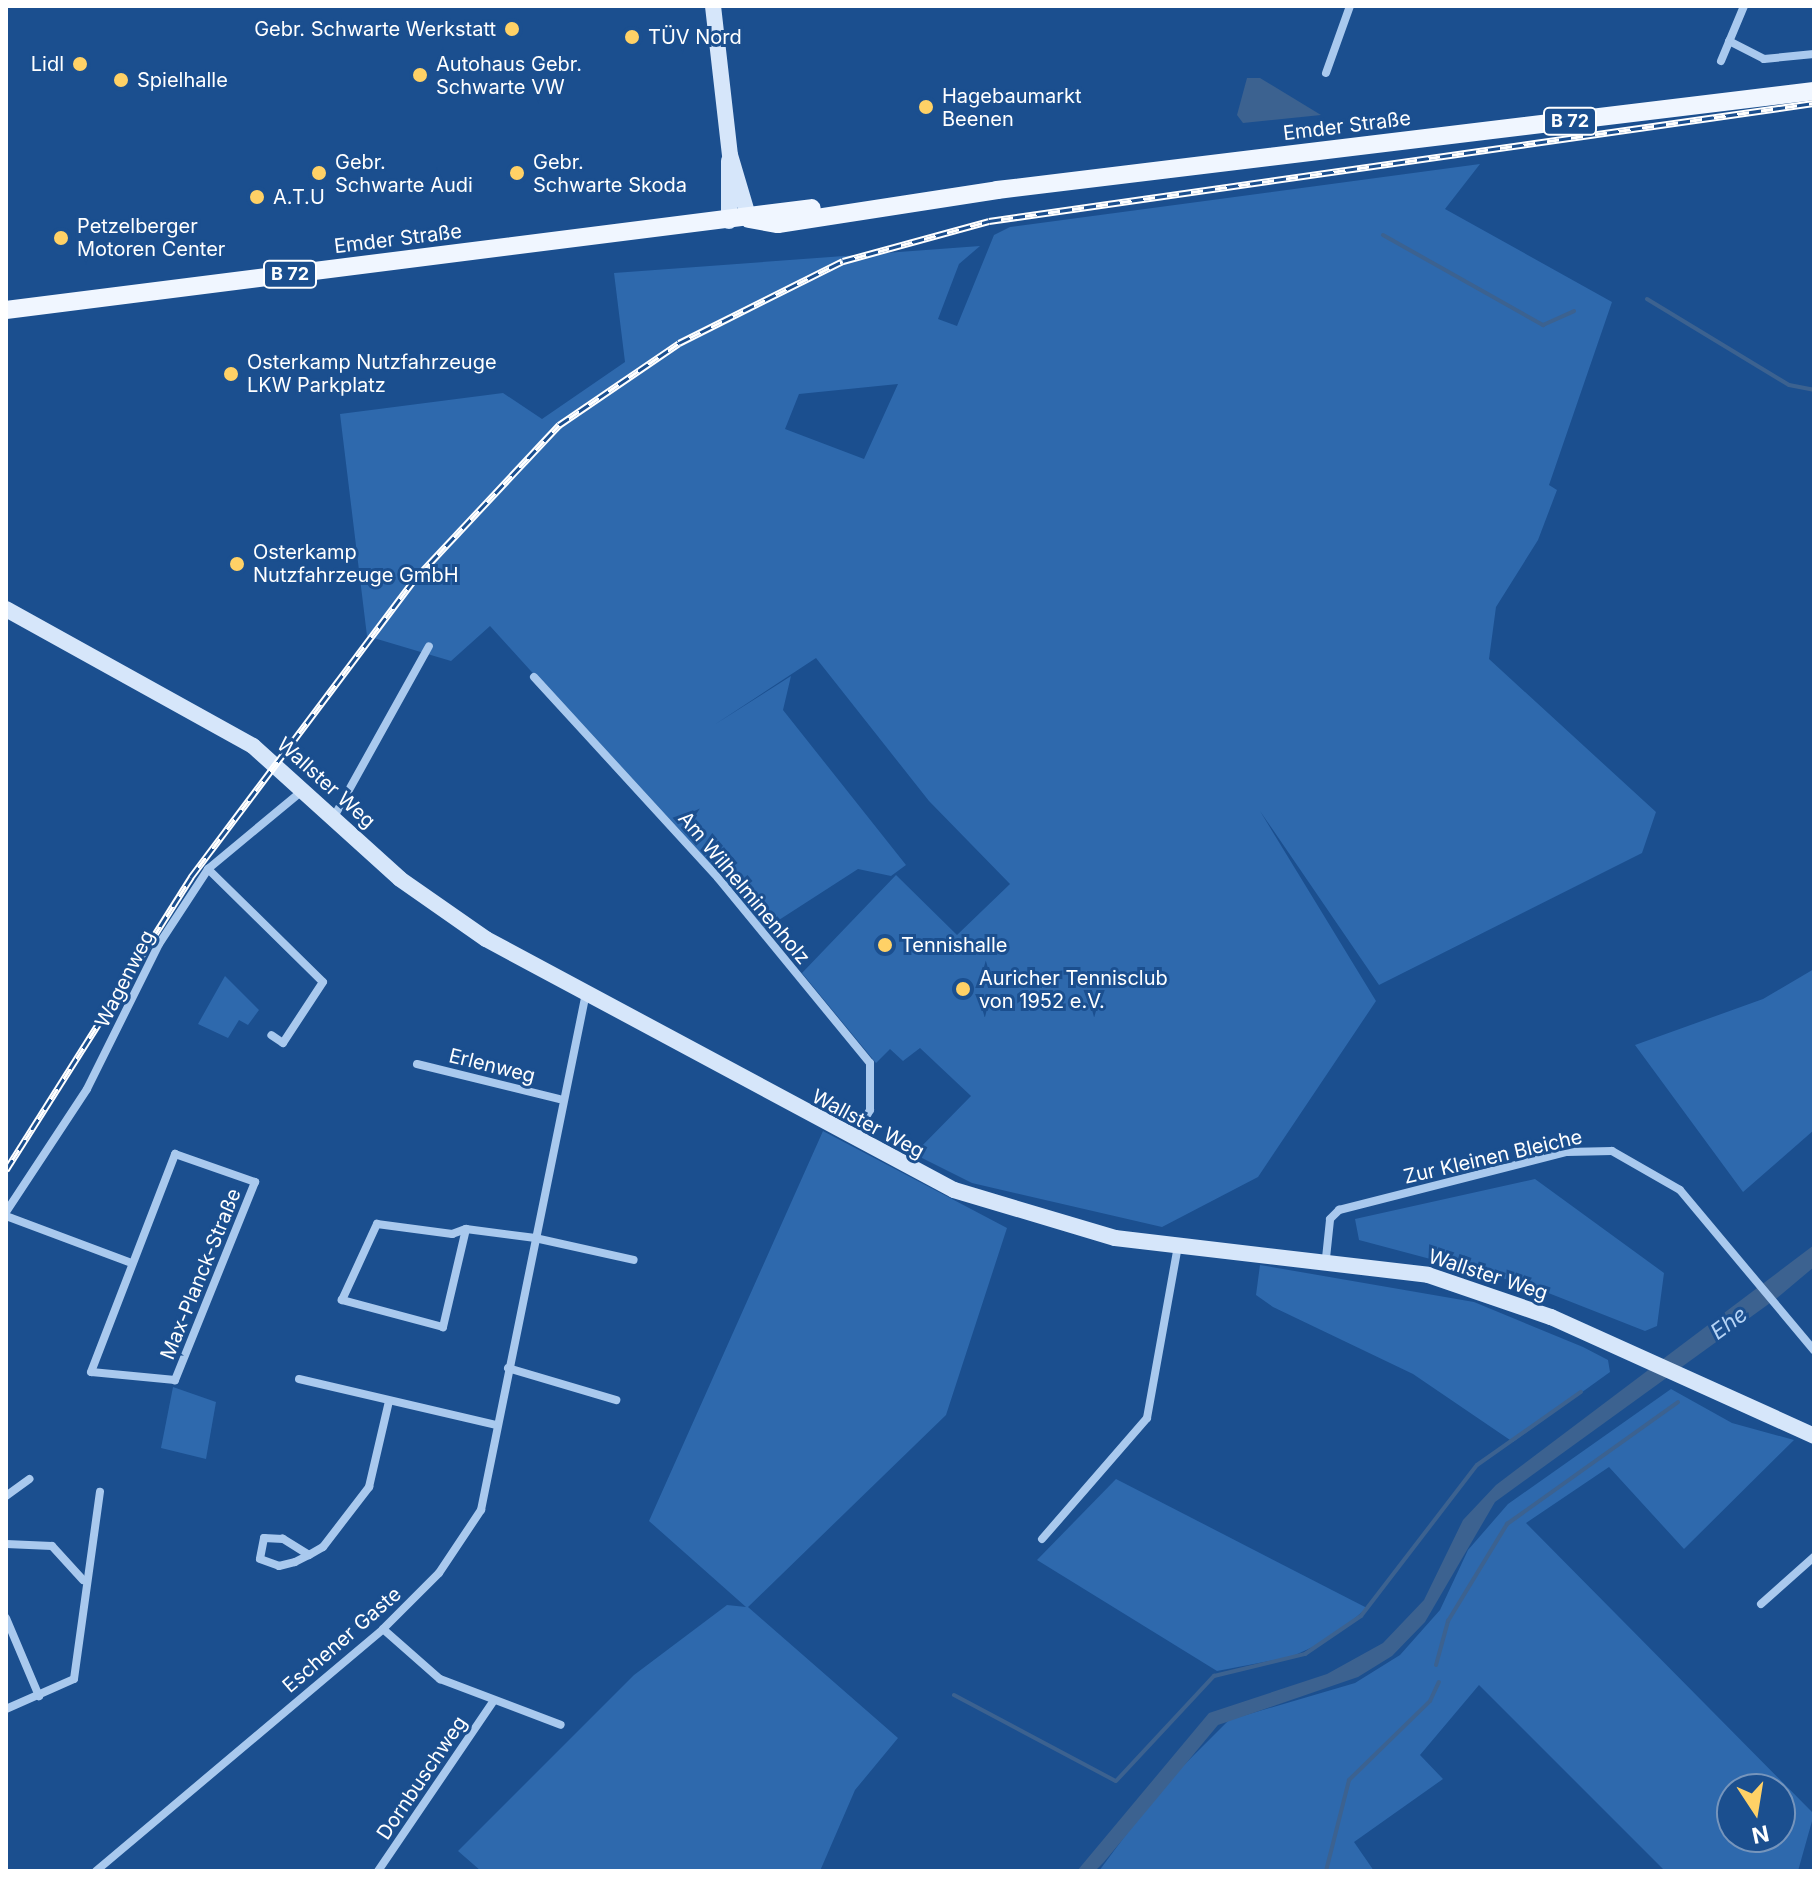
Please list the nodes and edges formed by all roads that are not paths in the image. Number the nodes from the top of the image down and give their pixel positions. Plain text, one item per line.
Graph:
1 (713, 6) edge
2 (1350, 6) edge
3 (1744, 6) edge
4 (1729, 41) junction
5 (1814, 54) edge
6 (1721, 61) dead end
7 (1326, 73) dead end
8 (1814, 91) edge
9 (730, 155) junction
10 (749, 219) junction
11 (729, 221) junction
12 (6, 310) edge
13 (6, 609) edge
14 (429, 646) dead end
15 (534, 677) dead end
16 (306, 788) junction
17 (335, 815) junction
18 (208, 869) junction
19 (586, 993) junction
20 (271, 1035) dead end
21 (417, 1064) dead end
22 (559, 1099) junction
23 (853, 1140) junction
24 (6, 1214) edge
25 (466, 1229) junction
26 (535, 1238) junction
27 (1178, 1246) junction
28 (1326, 1258) junction
29 (634, 1260) dead end
30 (132, 1263) junction
31 (1814, 1350) edge
32 (508, 1368) junction
33 (299, 1379) dead end
34 (616, 1400) dead end
35 (389, 1401) junction
36 (496, 1425) junction
37 (1814, 1436) edge
38 (29, 1479) dead end
39 (100, 1492) dead end
40 (6, 1496) edge
41 (1042, 1539) dead end
42 (7, 1543) edge
43 (309, 1555) junction
44 (1814, 1557) edge
45 (83, 1580) junction
46 (1761, 1604) dead end
47 (6, 1618) edge
48 (383, 1629) junction
49 (39, 1696) junction
50 (493, 1702) junction
51 (6, 1709) edge
52 (561, 1725) dead end
53 (96, 1871) edge
54 (378, 1871) edge

1 - 9 street
2 - 7 street
3 - 4 street
4 - 5 street
4 - 6 street
8 - 10 main road, Emder Straße / B 72
9 - 10 street
9 - 11 street
10 - 11 main road, Emder Straße / B 72
11 - 12 main road, Emder Straße / B 72
13 - 16 street, Wallster Weg
14 - 17 street
15 - 23 street, Am Wilhelminenholz
16 - 17 street, Wallster Weg
16 - 18 street, Wagenweg
17 - 19 street, Wallster Weg
18 - 20 street
18 - 24 street, Wagenweg
19 - 22 street, Eschener Gaste
19 - 23 street, Wallster Weg
21 - 22 street, Erlenweg
22 - 26 street, Eschener Gaste
23 - 27 street, Wallster Weg
24 - 30 street
25 - 25 street
25 - 26 street
26 - 29 street
26 - 32 street, Eschener Gaste
27 - 28 street, Wallster Weg
27 - 41 street
28 - 31 street, Zur Kleinen Bleiche
28 - 37 street, Wallster Weg
30 - 30 street, Max-Planck-Straße
32 - 34 street
32 - 36 street, Eschener Gaste
33 - 35 street
35 - 36 street
35 - 43 street
36 - 48 street, Eschener Gaste
38 - 40 street
39 - 45 street
42 - 45 street
43 - 43 street
44 - 46 street
45 - 49 street
47 - 49 street
48 - 50 street
48 - 53 street, Eschener Gaste
49 - 51 street
50 - 52 street
50 - 54 street, Dornbuschweg

